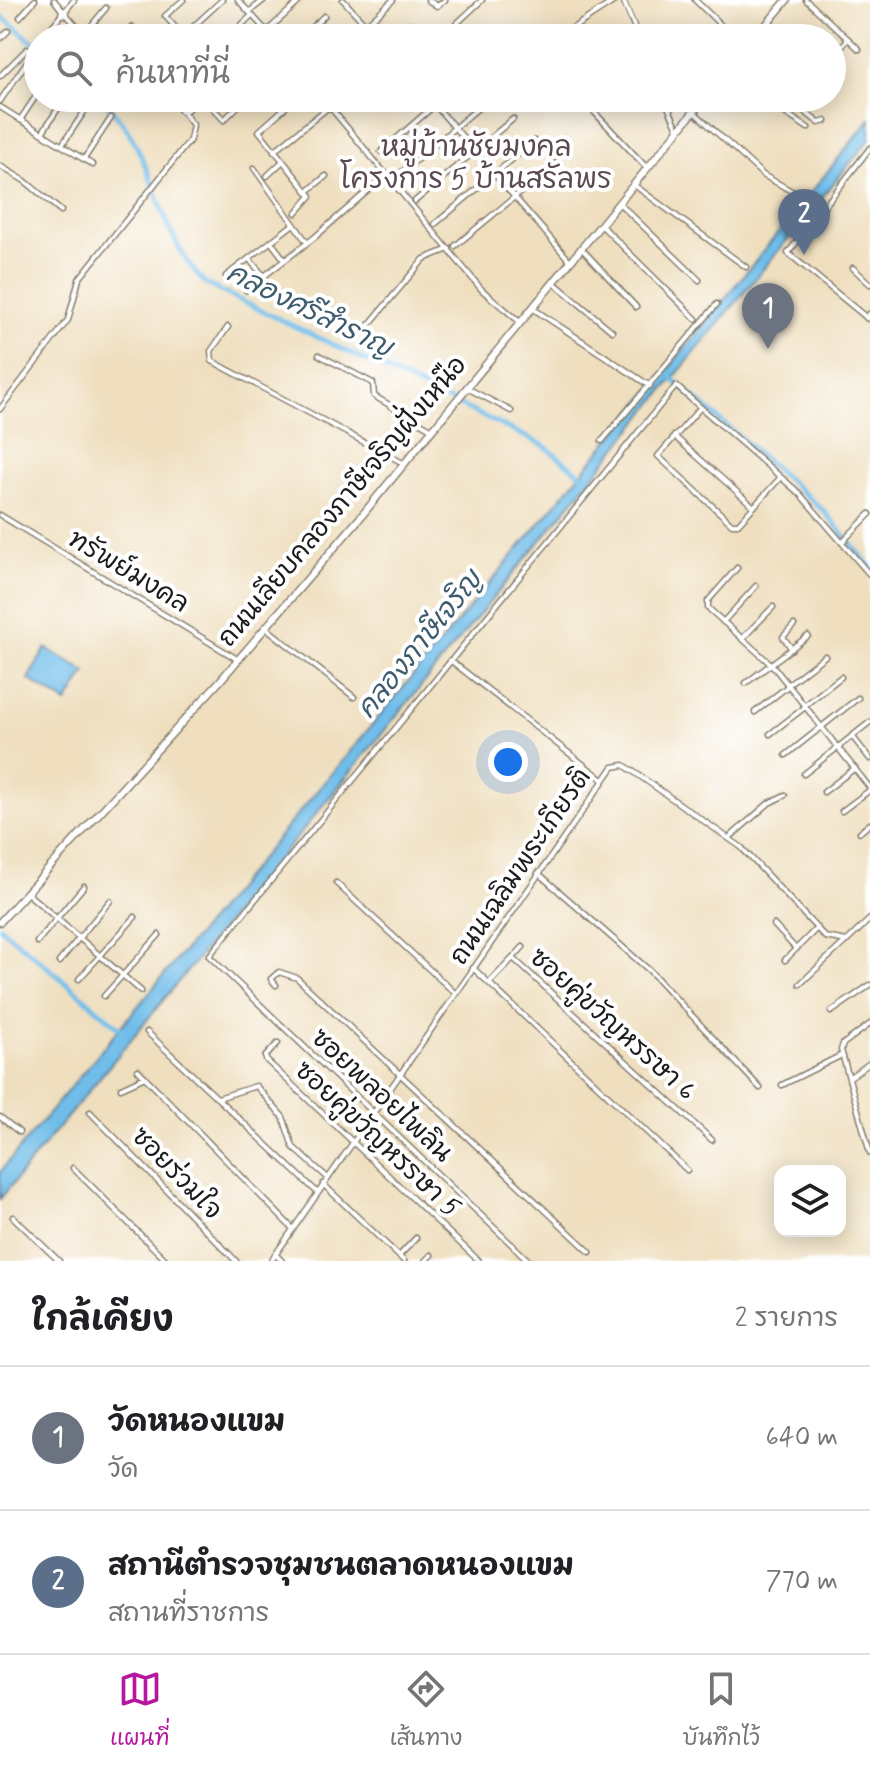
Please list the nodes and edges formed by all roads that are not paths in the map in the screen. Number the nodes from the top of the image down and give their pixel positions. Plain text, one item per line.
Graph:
1 (35, 0) edge
2 (54, 0) edge
3 (74, 0) edge
4 (183, 0) edge
5 (222, 0) edge
6 (238, 0) edge
7 (264, 0) edge
8 (301, 0) edge
9 (343, 0) edge
10 (393, 0) edge
11 (428, 0) edge
12 (445, 0) edge
13 (482, 0) edge
14 (616, 0) edge
15 (623, 0) edge
16 (695, 0) edge
17 (787, 0) edge
18 (806, 0) edge
19 (106, 8) dead end
20 (64, 12) junction
21 (251, 13) junction
22 (324, 16) dead end
23 (20, 17) dead end
24 (54, 24) edge
25 (74, 24) edge
26 (94, 24) edge
27 (172, 24) edge
28 (197, 24) edge
29 (241, 24) edge
30 (260, 24) edge
31 (279, 24) edge
32 (315, 24) edge
33 (365, 24) edge
34 (367, 24) edge
35 (456, 24) edge
36 (579, 24) edge
37 (633, 24) edge
38 (720, 24) edge
39 (768, 24) edge
40 (832, 24) edge
41 (8, 31) dead end
42 (0, 39) edge
43 (848, 39) joint
44 (846, 42) edge
45 (859, 49) dead end
46 (24, 52) edge
47 (24, 66) edge
48 (0, 76) edge
49 (0, 101) edge
50 (0, 107) edge
51 (25, 112) edge
52 (56, 112) edge
53 (84, 112) edge
54 (183, 112) edge
55 (216, 112) edge
56 (232, 112) edge
57 (279, 112) edge
58 (324, 112) edge
59 (334, 112) edge
60 (427, 112) edge
61 (441, 112) edge
62 (473, 112) edge
63 (594, 112) edge
64 (670, 112) edge
65 (694, 112) joint
66 (783, 112) edge
67 (804, 112) edge
68 (111, 118) dead end
69 (513, 119) dead end
70 (20, 120) junction
71 (826, 121) dead end
72 (454, 128) junction
73 (808, 128) dead end
74 (679, 131) junction
75 (42, 133) junction
76 (534, 141) dead end
77 (62, 145) junction
78 (870, 148) edge
79 (274, 151) junction
80 (474, 151) junction
81 (381, 152) dead end
82 (84, 159) junction
83 (283, 161) junction
84 (556, 163) dead end
85 (93, 165) dead end
86 (0, 166) edge
87 (254, 168) dead end
88 (647, 168) junction
89 (387, 174) junction
90 (495, 174) junction
91 (267, 176) dead end
92 (326, 176) dead end
93 (395, 178) dead end
94 (634, 185) junction
95 (308, 191) junction
96 (797, 194) dead end
97 (515, 197) junction
98 (415, 201) dead end
99 (620, 203) junction
100 (61, 211) dead end
101 (296, 213) dead end
102 (435, 224) dead end
103 (601, 225) junction
104 (292, 226) junction
105 (306, 241) junction
106 (271, 242) junction
107 (452, 248) junction
108 (581, 248) junction
109 (249, 259) junction
110 (284, 259) junction
111 (570, 261) junction
112 (746, 267) dead end
113 (853, 268) dead end
114 (226, 276) dead end
115 (264, 276) junction
116 (699, 280) dead end
117 (553, 282) junction
118 (870, 284) edge
119 (246, 290) dead end
120 (717, 304) dead end
121 (636, 307) dead end
122 (532, 308) junction
123 (869, 316) edge
124 (696, 319) dead end
125 (520, 322) junction
126 (368, 326) dead end
127 (228, 327) dead end
128 (612, 331) dead end
129 (319, 355) dead end
130 (650, 386) junction
131 (465, 387) junction
132 (700, 408) junction
133 (0, 409) edge
134 (511, 411) dead end
135 (431, 429) junction
136 (674, 436) junction
137 (602, 441) dead end
138 (403, 463) junction
139 (780, 478) junction
140 (754, 507) junction
141 (870, 514) edge
142 (0, 515) edge
143 (844, 540) junction
144 (737, 568) dead end
145 (870, 575) edge
146 (756, 586) dead end
147 (773, 607) dead end
148 (723, 622) junction
149 (794, 625) dead end
150 (265, 627) junction
151 (808, 636) dead end
152 (742, 639) junction
153 (792, 649) junction
154 (825, 656) dead end
155 (237, 659) junction
156 (450, 660) junction
157 (771, 665) junction
158 (841, 677) dead end
159 (746, 683) dead end
160 (787, 686) junction
161 (354, 697) dead end
162 (858, 698) dead end
163 (804, 707) junction
164 (755, 712) dead end
165 (870, 722) edge
166 (820, 728) junction
167 (770, 734) dead end
168 (852, 736) junction
169 (838, 747) junction
170 (786, 755) dead end
171 (870, 759) edge
172 (855, 768) junction
173 (804, 774) dead end
174 (602, 779) junction
175 (870, 789) edge
176 (824, 792) dead end
177 (785, 795) dead end
178 (842, 811) dead end
179 (870, 824) edge
180 (860, 832) dead end
181 (729, 838) junction
182 (538, 873) junction
183 (336, 883) dead end
184 (84, 886) dead end
185 (27, 893) junction
186 (110, 901) dead end
187 (135, 917) dead end
188 (56, 919) junction
189 (870, 919) edge
190 (0, 922) edge
191 (774, 925) dead end
192 (816, 929) junction
193 (159, 935) dead end
194 (78, 938) junction
195 (847, 941) junction
196 (37, 942) dead end
197 (523, 947) dead end
198 (796, 949) junction
199 (99, 956) junction
200 (513, 958) junction
201 (785, 960) dead end
202 (59, 962) dead end
203 (473, 968) junction
204 (122, 975) junction
205 (79, 979) dead end
206 (490, 982) junction
207 (800, 984) dead end
208 (276, 985) dead end
209 (870, 985) edge
210 (141, 991) dead end
211 (456, 994) junction
212 (104, 996) dead end
213 (831, 1012) dead end
214 (870, 1024) edge
215 (147, 1032) dead end
216 (278, 1043) dead end
217 (842, 1055) junction
218 (870, 1063) edge
219 (138, 1070) dead end
220 (401, 1074) junction
221 (145, 1077) junction
222 (850, 1077) junction
223 (782, 1085) dead end
224 (121, 1088) dead end
225 (760, 1088) dead end
226 (218, 1098) junction
227 (90, 1112) dead end
228 (373, 1114) junction
229 (0, 1117) edge
230 (19, 1132) dead end
231 (353, 1140) junction
232 (712, 1140) dead end
233 (297, 1152) junction
234 (870, 1153) edge
235 (287, 1163) junction
236 (73, 1168) dead end
237 (687, 1170) dead end
238 (328, 1178) junction
239 (323, 1184) junction
240 (317, 1192) junction
241 (13, 1217) dead end
242 (293, 1229) junction
243 (416, 1238) dead end
244 (590, 1252) dead end
245 (275, 1254) junction
246 (431, 1255) dead end
247 (399, 1256) junction
248 (59, 1261) edge
249 (167, 1261) edge
250 (236, 1261) edge
251 (271, 1261) edge
252 (282, 1261) edge
253 (404, 1261) edge
254 (425, 1261) edge
255 (479, 1261) edge
256 (529, 1261) edge

1 - 23 street
2 - 20 street
3 - 20 street
4 - 27 street
5 - 28 street
6 - 21 street
7 - 21 street
8 - 31 street
9 - 33 street
10 - 34 street
11 - 12 street
13 - 35 street
14 - 36 street
15 - 37 street
16 - 38 street
17 - 39 main road
18 - 40 street
19 - 26 street
20 - 24 street
20 - 25 street
21 - 29 street
21 - 30 street
22 - 32 street
41 - 42 street
43 - 44 street
43 - 45 street
46 - 48 street
47 - 49 street
50 - 70 street
51 - 70 street
52 - 75 street
53 - 77 street
54 - 133 street
55 - 56 street
57 - 79 street
58 - 79 street
59 - 89 street
60 - 81 street
61 - 72 street
62 - 72 street
63 - 88 street
64 - 74 street
65 - 74 main road, ถนนเลียบคลองภาษีเจริญฝั่งเหนือ
65 - 96 street
66 - 73 street
67 - 71 street
68 - 82 street
69 - 80 street
70 - 75 street
72 - 80 street
72 - 93 street
74 - 88 main road, ถนนเลียบคลองภาษีเจริญฝั่งเหนือ
75 - 77 street
76 - 90 street
77 - 82 street
78 - 123 street
79 - 83 street
80 - 90 street
80 - 98 street
82 - 85 street
83 - 91 street
83 - 95 street
84 - 97 street
86 - 100 street
87 - 104 street
88 - 94 main road, ถนนเลียบคลองภาษีเจริญฝั่งเหนือ
89 - 105 street
89 - 107 street
90 - 97 street
90 - 102 street
92 - 95 street
94 - 99 main road, ถนนเลียบคลองภาษีเจริญฝั่งเหนือ
94 - 112 street
95 - 101 street
97 - 107 street
97 - 111 street
99 - 103 main road, ถนนเลียบคลองภาษีเจริญฝั่งเหนือ
99 - 116 street
103 - 108 main road, ถนนเลียบคลองภาษีเจริญฝั่งเหนือ
103 - 124 street
104 - 105 street
104 - 106 street
105 - 110 street
106 - 109 street
106 - 110 street
107 - 125 street
107 - 126 street
108 - 111 main road, ถนนเลียบคลองภาษีเจริญฝั่งเหนือ
108 - 121 street
109 - 114 street
109 - 115 street
110 - 115 street
111 - 117 main road, ถนนเลียบคลองภาษีเจริญฝั่งเหนือ
113 - 118 street
115 - 119 street
117 - 122 main road, ถนนเลียบคลองภาษีเจริญฝั่งเหนือ
117 - 128 street
120 - 130 street
122 - 125 main road, ถนนเลียบคลองภาษีเจริญฝั่งเหนือ
122 - 130 street
125 - 131 main road, ถนนเลียบคลองภาษีเจริญฝั่งเหนือ
127 - 138 street
129 - 135 street
130 - 137 street
131 - 134 street
131 - 135 main road, ถนนเลียบคลองภาษีเจริญฝั่งเหนือ
132 - 136 street
132 - 139 street
132 - 156 street
135 - 138 main road, ถนนเลียบคลองภาษีเจริญฝั่งเหนือ
136 - 140 street
136 - 140 street
138 - 150 main road, ถนนเลียบคลองภาษีเจริญฝั่งเหนือ
139 - 140 street
139 - 143 street
141 - 143 street
142 - 155 street, ทรัพย์มงคล
143 - 145 street
144 - 148 street
146 - 148 street
147 - 152 street
148 - 152 street
149 - 153 street
150 - 155 main road, ถนนเลียบคลองภาษีเจริญฝั่งเหนือ
150 - 161 street
151 - 153 street
152 - 157 street
153 - 157 street
154 - 160 street
155 - 185 main road, ถนนเลียบคลองภาษีเจริญฝั่งเหนือ
156 - 174 street
156 - 228 street, ซอยพลอยไพลิน
157 - 159 street
157 - 160 street
158 - 163 street
160 - 163 street
160 - 164 street
162 - 166 street
163 - 166 street
163 - 167 street
165 - 168 street
166 - 169 street
166 - 170 street
168 - 169 street
168 - 171 street
169 - 172 street
169 - 173 street
172 - 175 street
172 - 176 street
174 - 181 street, ถนนเฉลิมพระเกียรติ
174 - 182 street, ถนนเฉลิมพระเกียรติ
175 - 178 street
177 - 181 street
179 - 180 street
181 - 192 street, ถนนเฉลิมพระเกียรติ
182 - 203 street, ถนนเฉลิมพระเกียรติ
182 - 225 street
183 - 211 street
184 - 188 street
185 - 188 street
185 - 190 main road, ถนนเลียบคลองภาษีเจริญฝั่งเหนือ
186 - 194 street
187 - 199 street
188 - 194 street
188 - 196 street
189 - 195 street
191 - 198 street
192 - 195 street, ถนนเฉลิมพระเกียรติ
192 - 198 street
193 - 204 street
194 - 199 street
194 - 202 street
195 - 207 street
197 - 200 street
198 - 201 street
199 - 204 street
199 - 205 street
200 - 206 street, ซอยคู่ขวัญหรรษา 6
200 - 232 street, ซอยคู่ขวัญหรรษา 6
203 - 206 street, ซอยคู่ขวัญหรรษา 6
203 - 211 street, ถนนเฉลิมพระเกียรติ
204 - 210 street
204 - 212 street
206 - 237 street, ซอยคู่ขวัญหรรษา 6
208 - 220 street
209 - 213 street
211 - 220 street, ถนนเฉลิมพระเกียรติ
214 - 217 street
215 - 226 street
216 - 231 street, ซอยคู่ขวัญหรรษา 5
217 - 222 street
217 - 223 street
218 - 222 street
219 - 221 street
220 - 228 street, ถนนเฉลิมพระเกียรติ
220 - 244 street
221 - 224 street
221 - 242 street
222 - 234 street
226 - 233 street
226 - 235 street
227 - 250 street, ซอยร่วมใจ
228 - 231 street, ถนนเฉลิมพระเกียรติ
228 - 256 street, ซอยพลอยไพลิน
229 - 230 street
231 - 238 street, ถนนเฉลิมพระเกียรติ
231 - 255 street, ซอยคู่ขวัญหรรษา 5
233 - 235 street
233 - 238 street
235 - 240 street
236 - 249 street
238 - 239 street, ถนนเฉลิมพระเกียรติ
239 - 240 street, ถนนเฉลิมพระเกียรติ
239 - 247 street
240 - 242 street, ถนนเฉลิมพระเกียรติ
241 - 248 street
242 - 245 street, ถนนเฉลิมพระเกียรติ
243 - 247 street
245 - 251 street, ถนนเฉลิมพระเกียรติ
245 - 252 street
246 - 254 street
247 - 253 street

